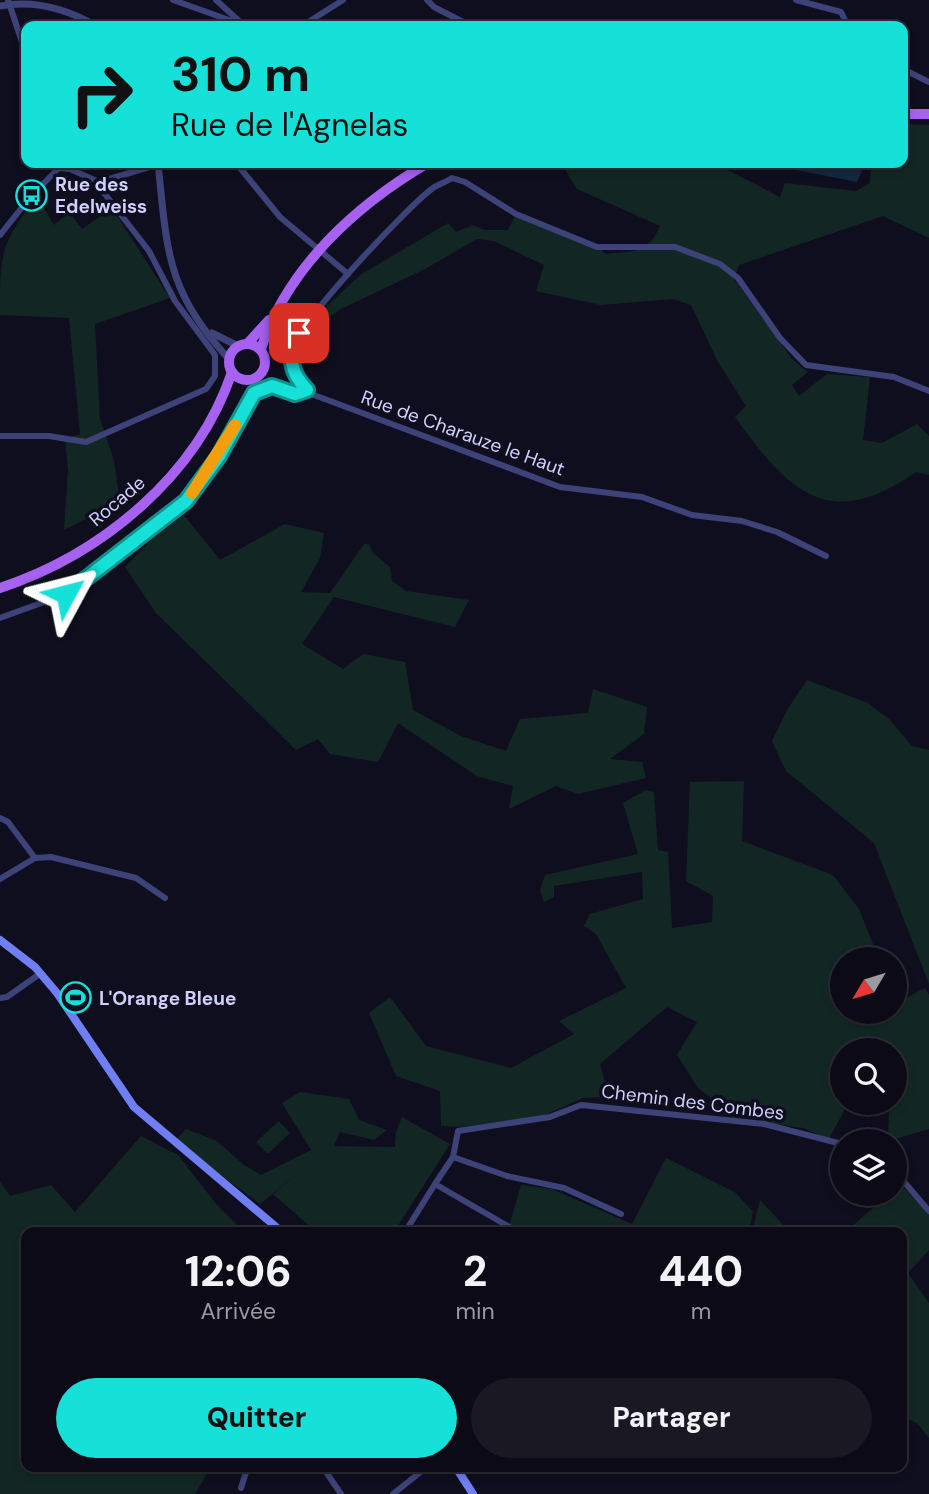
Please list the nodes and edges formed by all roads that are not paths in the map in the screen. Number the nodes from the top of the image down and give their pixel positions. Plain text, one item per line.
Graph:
1 (173, 0) edge
2 (216, 0) edge
3 (343, 0) edge
4 (427, 0) edge
5 (796, 0) edge
6 (9, 2) edge
7 (0, 6) edge
8 (84, 21) edge
9 (233, 21) edge
10 (240, 21) edge
11 (310, 21) edge
12 (463, 21) edge
13 (846, 21) edge
14 (21, 39) edge
15 (908, 72) edge
16 (929, 82) edge
17 (908, 114) edge
18 (929, 114) edge
19 (55, 168) edge
20 (67, 168) edge
21 (144, 168) edge
22 (160, 168) edge
23 (240, 168) edge
24 (420, 168) edge
25 (99, 182) junction
26 (0, 235) edge
27 (348, 274) junction
28 (276, 312) junction
29 (205, 329) junction
30 (243, 345) junction
31 (261, 349) junction
32 (229, 359) junction
33 (232, 372) junction
34 (244, 380) junction
35 (307, 390) junction
36 (929, 391) edge
37 (222, 401) junction
38 (0, 436) edge
39 (825, 556) dead end
40 (0, 588) edge
41 (0, 618) edge
42 (0, 818) edge
43 (35, 858) junction
44 (0, 878) edge
45 (165, 898) dead end
46 (0, 940) edge
47 (41, 973) junction
48 (0, 998) edge
49 (830, 1141) edge
50 (453, 1157) junction
51 (435, 1184) junction
52 (907, 1185) edge
53 (929, 1211) edge
54 (621, 1214) dead end
55 (276, 1227) edge
56 (408, 1227) edge
57 (504, 1227) edge
58 (246, 1472) edge
59 (326, 1472) edge
60 (420, 1472) edge
61 (459, 1472) edge
62 (241, 1488) dead end
63 (341, 1494) edge
64 (393, 1494) edge
65 (473, 1494) edge

1 - 9 street
2 - 10 street
3 - 11 street
4 - 12 street
5 - 13 street
6 - 7 street
6 - 8 street
6 - 14 street
15 - 16 street
17 - 18 main road
19 - 26 street
20 - 25 street
21 - 25 street
22 - 29 street
23 - 27 street
24 - 28 main road
25 - 38 street
27 - 35 street
27 - 36 street
28 - 30 main road
28 - 31 main road
29 - 30 street
29 - 32 street
30 - 31 main road
30 - 32 main road
31 - 34 main road
32 - 33 main road
33 - 34 main road
33 - 37 main road, Rocade
34 - 37 main road, Rocade
35 - 39 street, Rue de Charauze le Haut
35 - 41 street, Rue de Charauze le Haut
37 - 40 main road, Rocade
42 - 43 street
43 - 44 street
43 - 45 street
46 - 47 main road
47 - 48 street
47 - 55 main road
49 - 50 street, Chemin des Combes
50 - 51 street
50 - 54 street
51 - 56 street
51 - 57 street
52 - 53 street
58 - 62 street
59 - 63 street
60 - 64 street
61 - 65 main road

